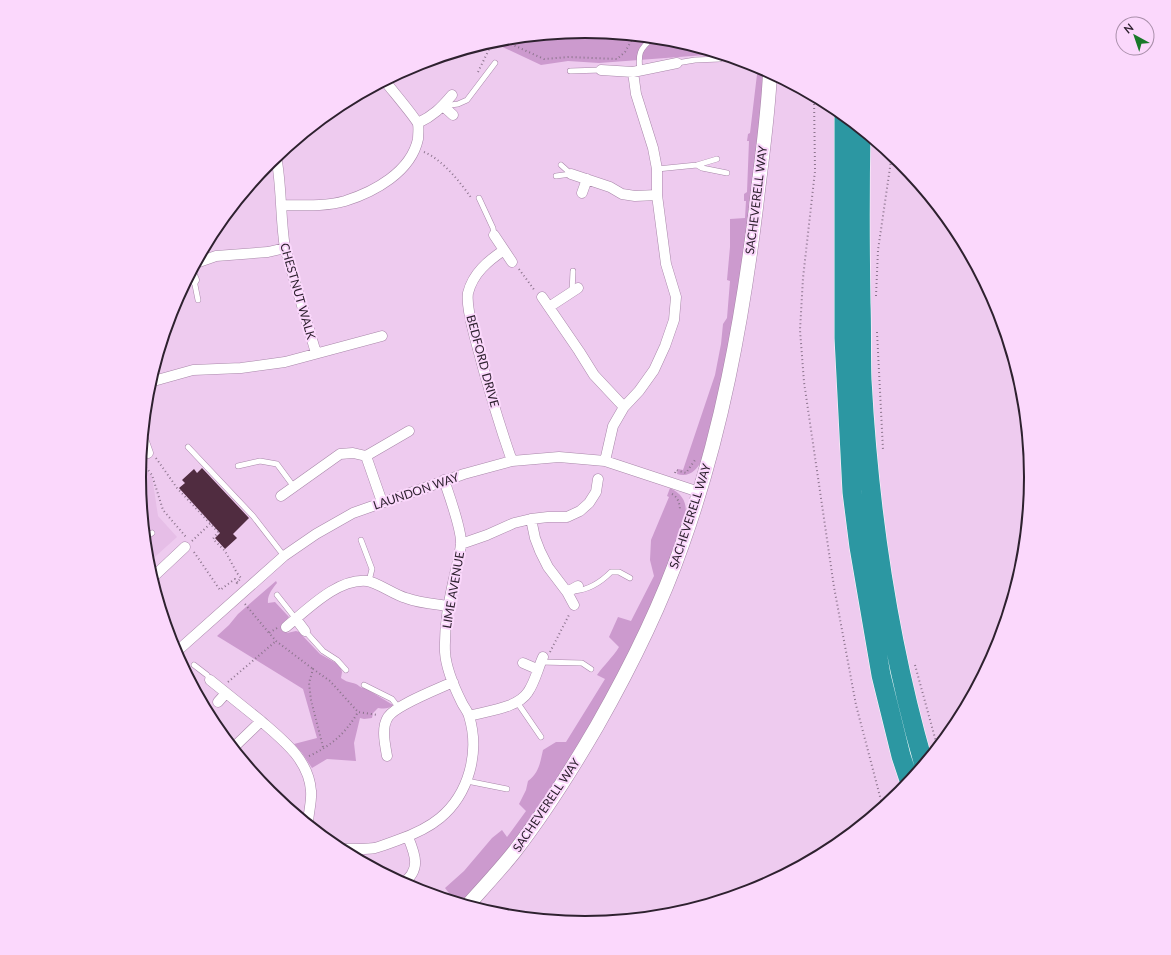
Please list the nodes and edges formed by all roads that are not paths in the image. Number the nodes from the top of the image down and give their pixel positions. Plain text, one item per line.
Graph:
1 (648, 43) edge
2 (720, 59) dead end
3 (495, 63) dead end
4 (677, 63) joint
5 (601, 70) joint
6 (570, 71) dead end
7 (636, 72) junction
8 (769, 78) edge
9 (388, 85) edge
10 (452, 95) dead end
11 (443, 106) junction
12 (453, 115) dead end
13 (844, 122) edge
14 (418, 123) junction
15 (861, 136) edge
16 (717, 159) dead end
17 (278, 165) edge
18 (561, 165) dead end
19 (697, 165) junction
20 (657, 169) junction
21 (727, 173) dead end
22 (571, 174) junction
23 (556, 176) dead end
24 (587, 179) junction
25 (582, 193) dead end
26 (657, 195) junction
27 (479, 198) dead end
28 (281, 205) junction
29 (494, 235) joint
30 (285, 248) junction
31 (504, 250) junction
32 (204, 260) edge
33 (512, 262) road end
34 (573, 271) dead end
35 (193, 280) edge
36 (575, 290) joint
37 (542, 297) road end
38 (198, 300) dead end
39 (549, 307) junction
40 (382, 336) dead end
41 (316, 353) junction
42 (157, 380) edge
43 (624, 407) junction
44 (409, 431) dead end
45 (188, 447) dead end
46 (366, 456) junction
47 (512, 461) junction
48 (604, 461) junction
49 (238, 466) dead end
50 (598, 479) dead end
51 (444, 480) junction
52 (294, 486) junction
53 (596, 492) junction
54 (699, 492) junction
55 (606, 495) dead end
56 (281, 496) dead end
57 (382, 502) junction
58 (531, 518) junction
59 (361, 540) dead end
60 (188, 544) road end
61 (461, 544) junction
62 (284, 556) junction
63 (157, 574) edge
64 (630, 578) dead end
65 (368, 581) junction
66 (578, 586) dead end
67 (567, 592) junction
68 (277, 595) dead end
69 (574, 605) road end
70 (448, 606) junction
71 (296, 619) junction
72 (286, 627) road end
73 (305, 631) joint
74 (180, 648) edge
75 (523, 663) dead end
76 (540, 663) junction
77 (194, 665) dead end
78 (591, 669) dead end
79 (346, 670) dead end
80 (210, 680) joint
81 (453, 682) junction
82 (364, 685) dead end
83 (223, 690) junction
84 (218, 702) dead end
85 (517, 702) junction
86 (399, 708) junction
87 (469, 716) junction
88 (261, 721) junction
89 (541, 737) dead end
90 (237, 744) edge
91 (387, 756) dead end
92 (922, 759) edge
93 (908, 776) edge
94 (467, 781) junction
95 (507, 789) dead end
96 (309, 818) edge
97 (408, 837) junction
98 (350, 849) edge
99 (407, 879) edge
100 (471, 902) edge

1 - 7 lane
2 - 4 lane
3 - 11 lane
4 - 7 street
5 - 6 lane
5 - 7 street
7 - 20 street
8 - 54 street, SACHEVERELL WAY
9 - 14 street
10 - 11 street
11 - 12 street
11 - 14 street
13 - 93 highway
14 - 28 street
15 - 92 highway
16 - 19 lane
17 - 28 street, CHESTNUT WALK
18 - 22 lane
19 - 20 lane
19 - 21 lane
20 - 26 street
22 - 23 lane
22 - 24 street
24 - 25 street
24 - 26 street
26 - 43 street
27 - 29 lane
28 - 30 street, CHESTNUT WALK
29 - 31 street
30 - 32 street
30 - 41 street, CHESTNUT WALK
31 - 33 street
31 - 47 street, BEDFORD DRIVE
34 - 36 lane
35 - 38 lane
36 - 39 street
37 - 39 street
39 - 43 street
40 - 41 street
41 - 42 street
43 - 48 street
44 - 46 street
45 - 62 lane
46 - 52 street
46 - 57 street
47 - 48 street, LAUNDON WAY
47 - 51 street, LAUNDON WAY
48 - 54 street, LAUNDON WAY
49 - 52 lane
50 - 53 street
51 - 57 street, LAUNDON WAY
51 - 61 street, LIME AVENUE
52 - 56 street
53 - 55 street
53 - 58 street
54 - 100 street, SACHEVERELL WAY
57 - 62 street, LAUNDON WAY
58 - 61 street
58 - 67 street
59 - 65 lane
60 - 63 street
61 - 70 street, LIME AVENUE
62 - 74 street, LAUNDON WAY
64 - 67 lane
65 - 70 street
65 - 71 street
66 - 67 street
67 - 69 street
68 - 71 lane
70 - 81 street, LIME AVENUE
71 - 72 street
71 - 73 street
73 - 79 lane
75 - 76 street
76 - 78 lane
76 - 85 street
77 - 80 lane
80 - 83 street
81 - 86 street
81 - 87 street, LIME AVENUE
82 - 86 lane
83 - 84 street
83 - 88 street
85 - 87 street
85 - 89 lane
86 - 91 street
87 - 94 street, LIME AVENUE
88 - 90 street
88 - 96 street
94 - 95 lane
94 - 97 street, LIME AVENUE
97 - 98 street, LIME AVENUE
97 - 99 street

